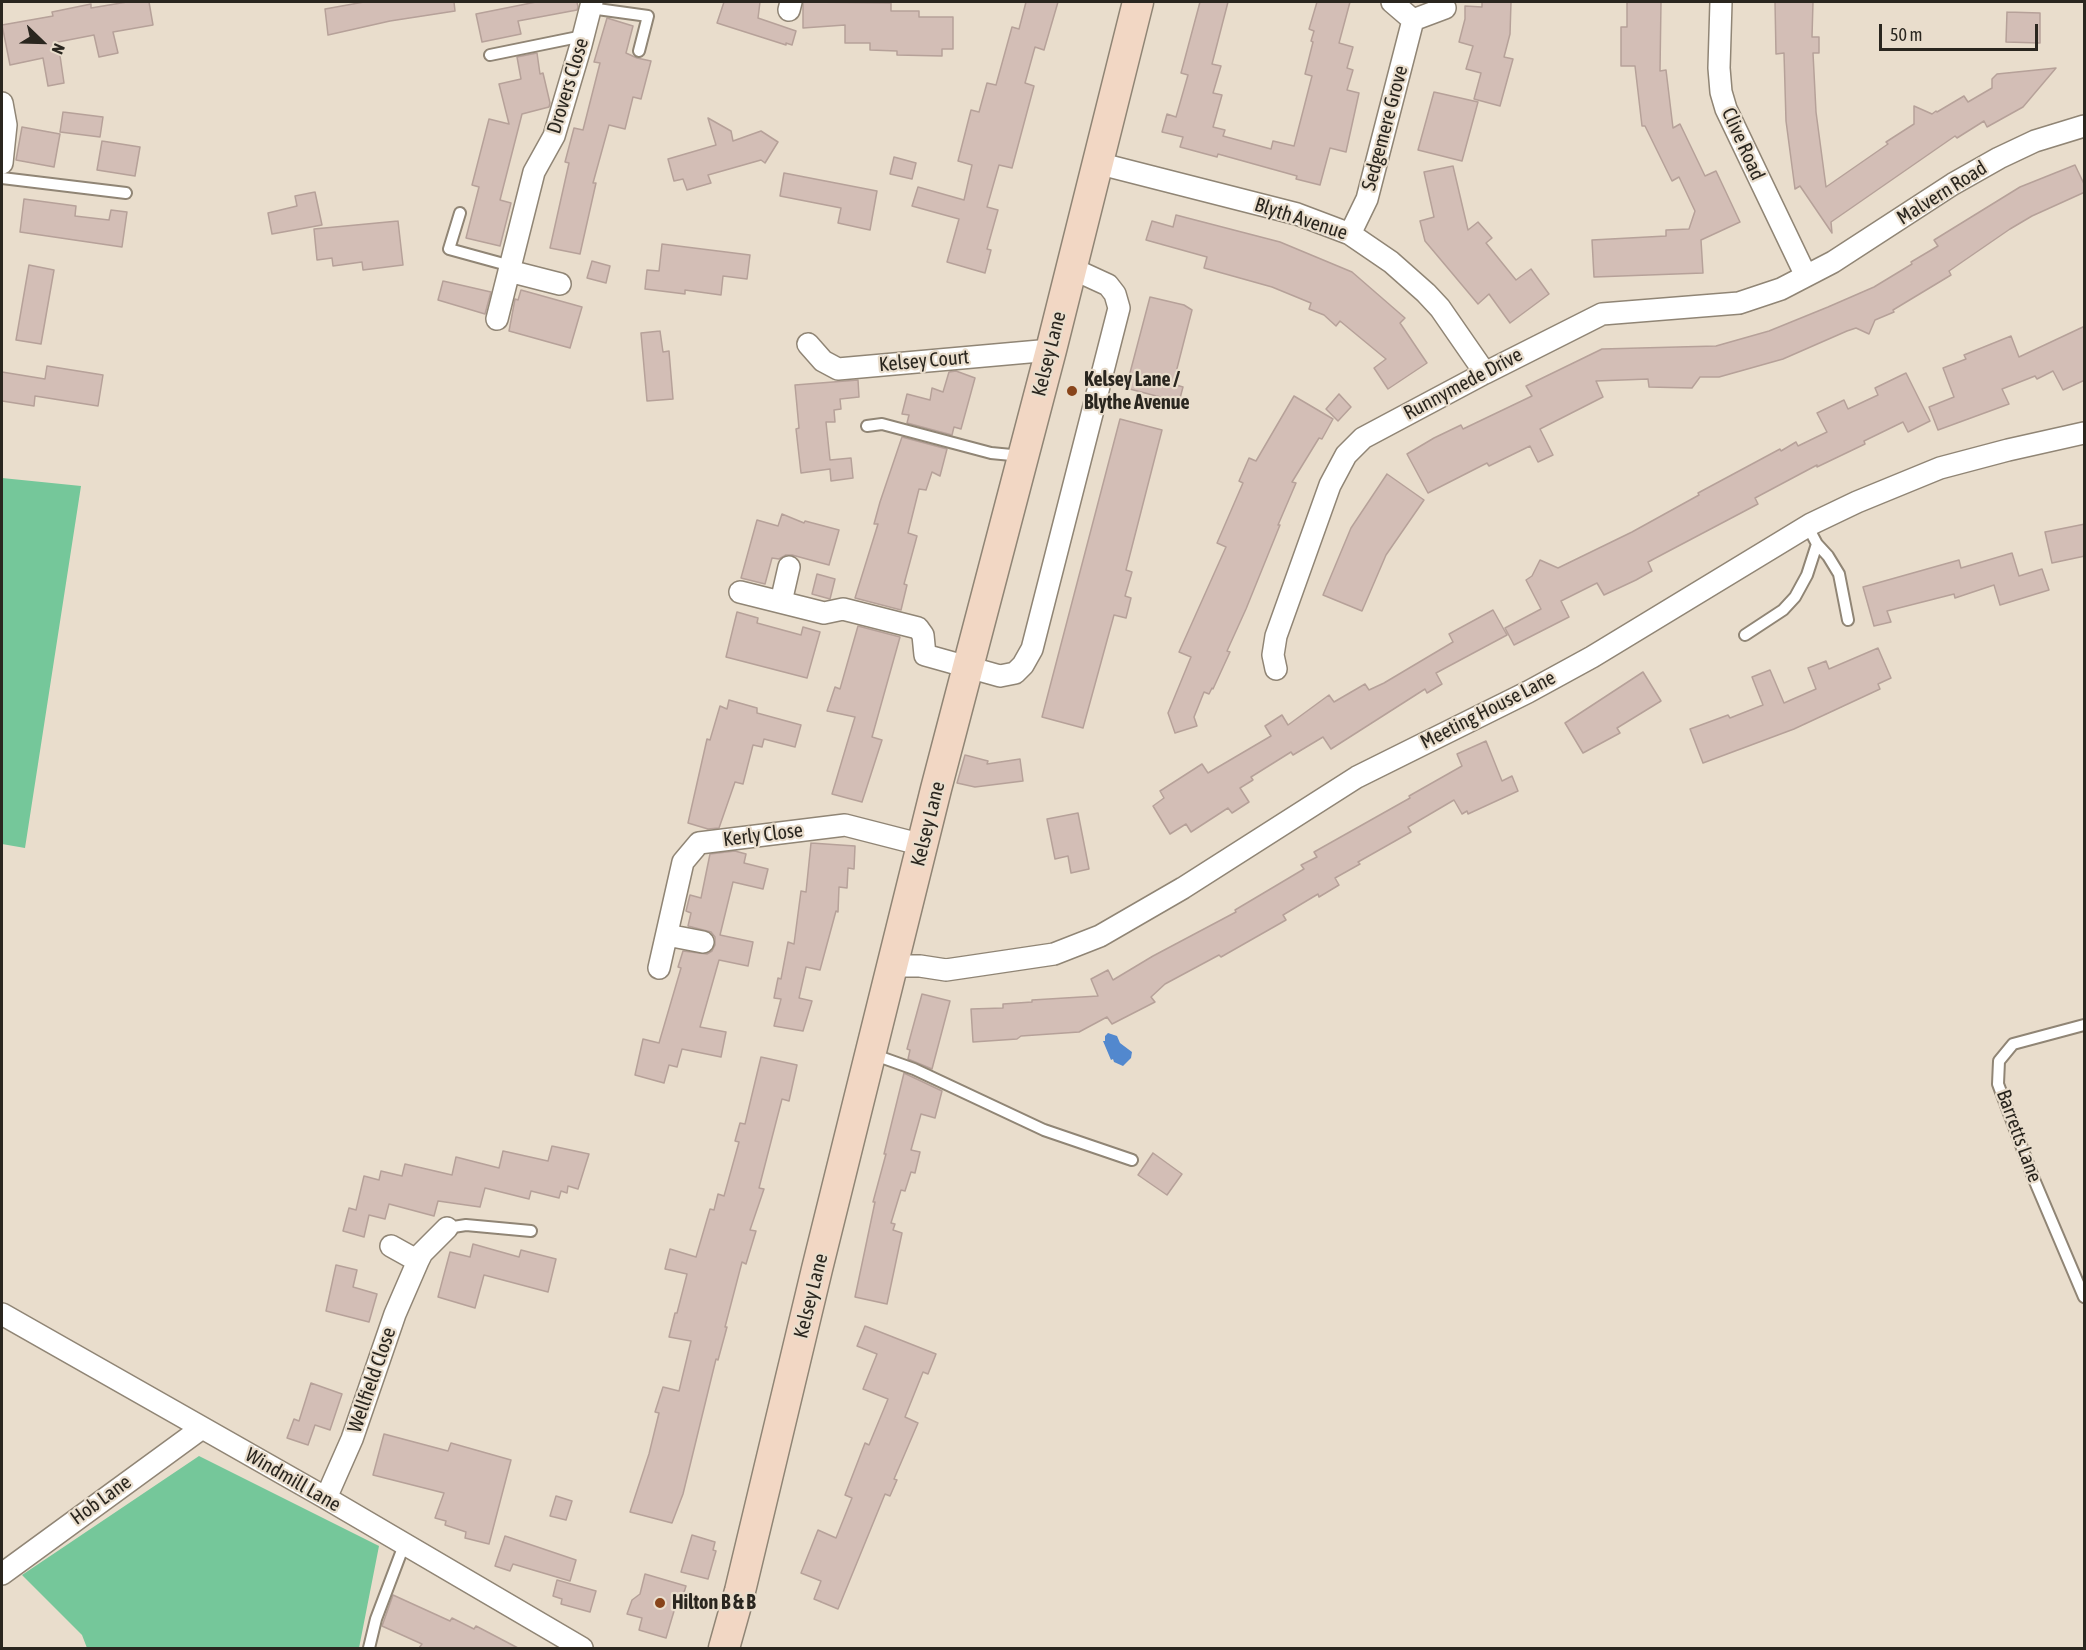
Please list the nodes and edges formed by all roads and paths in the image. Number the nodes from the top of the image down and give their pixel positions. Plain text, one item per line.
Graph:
1 (1138, 2) edge
2 (1392, 2) edge
3 (1721, 2) edge
4 (591, 5) edge
5 (1445, 8) dead end
6 (1413, 20) junction
7 (583, 36) junction
8 (639, 51) dead end
9 (490, 55) dead end
10 (2, 103) edge
11 (2085, 126) edge
12 (2, 163) edge
13 (1097, 164) junction
14 (2, 178) edge
15 (126, 193) dead end
16 (460, 213) dead end
17 (1350, 234) junction
18 (510, 268) junction
19 (1071, 268) junction
20 (1806, 276) junction
21 (560, 284) dead end
22 (497, 319) dead end
23 (808, 344) dead end
24 (1051, 350) junction
25 (1485, 373) junction
26 (867, 426) dead end
27 (2085, 433) edge
28 (1023, 456) junction
29 (1812, 536) junction
30 (789, 567) dead end
31 (740, 592) dead end
32 (781, 602) junction
33 (1848, 620) dead end
34 (1745, 635) dead end
35 (968, 666) junction
36 (1276, 669) dead end
37 (923, 845) junction
38 (667, 935) junction
39 (703, 942) dead end
40 (892, 966) junction
41 (659, 968) dead end
42 (2085, 1025) edge
43 (871, 1053) junction
44 (1132, 1160) dead end
45 (447, 1228) joint
46 (531, 1231) dead end
47 (391, 1246) dead end
48 (418, 1261) junction
49 (2085, 1297) edge
50 (2, 1314) edge
51 (202, 1428) junction
52 (326, 1498) junction
53 (405, 1545) junction
54 (2, 1574) edge
55 (369, 1648) edge
56 (582, 1648) edge
57 (724, 1648) edge

1 - 13 main road, Kelsey Lane
2 - 6 street
3 - 20 street, Clive Road
4 - 7 street, Drovers Close
4 - 8 lane
5 - 6 street
6 - 17 street, Sedgemere Grove
7 - 9 lane
7 - 18 street, Drovers Close
10 - 12 street
11 - 20 street, Malvern Road
13 - 17 street, Blyth Avenue
13 - 19 main road, Kelsey Lane
14 - 15 lane
16 - 18 lane
17 - 25 street, Blyth Avenue
18 - 21 street
18 - 22 street, Drovers Close
19 - 24 main road, Kelsey Lane
19 - 35 street
20 - 25 street, Runnymede Drive
23 - 24 street, Kelsey Court
24 - 28 main road, Kelsey Lane
25 - 36 street, Runnymede Drive
26 - 28 lane
27 - 29 street, Meeting House Lane
28 - 35 main road, Kelsey Lane
29 - 33 lane
29 - 34 lane
29 - 40 street, Meeting House Lane
30 - 32 street
31 - 32 street
32 - 35 street
35 - 37 main road, Kelsey Lane
37 - 38 street, Kerly Close
37 - 40 main road, Kelsey Lane
38 - 39 street
38 - 41 street, Kerly Close
40 - 43 main road, Kelsey Lane
42 - 49 lane, Barretts Lane
43 - 44 lane
43 - 57 main road, Kelsey Lane
45 - 46 lane
45 - 48 street, Wellfield Close
47 - 48 street
48 - 52 street, Wellfield Close
50 - 51 street, Windmill Lane
51 - 52 street, Windmill Lane
51 - 54 street, Hob Lane
52 - 53 street, Windmill Lane
53 - 55 lane
53 - 56 street, Windmill Lane

